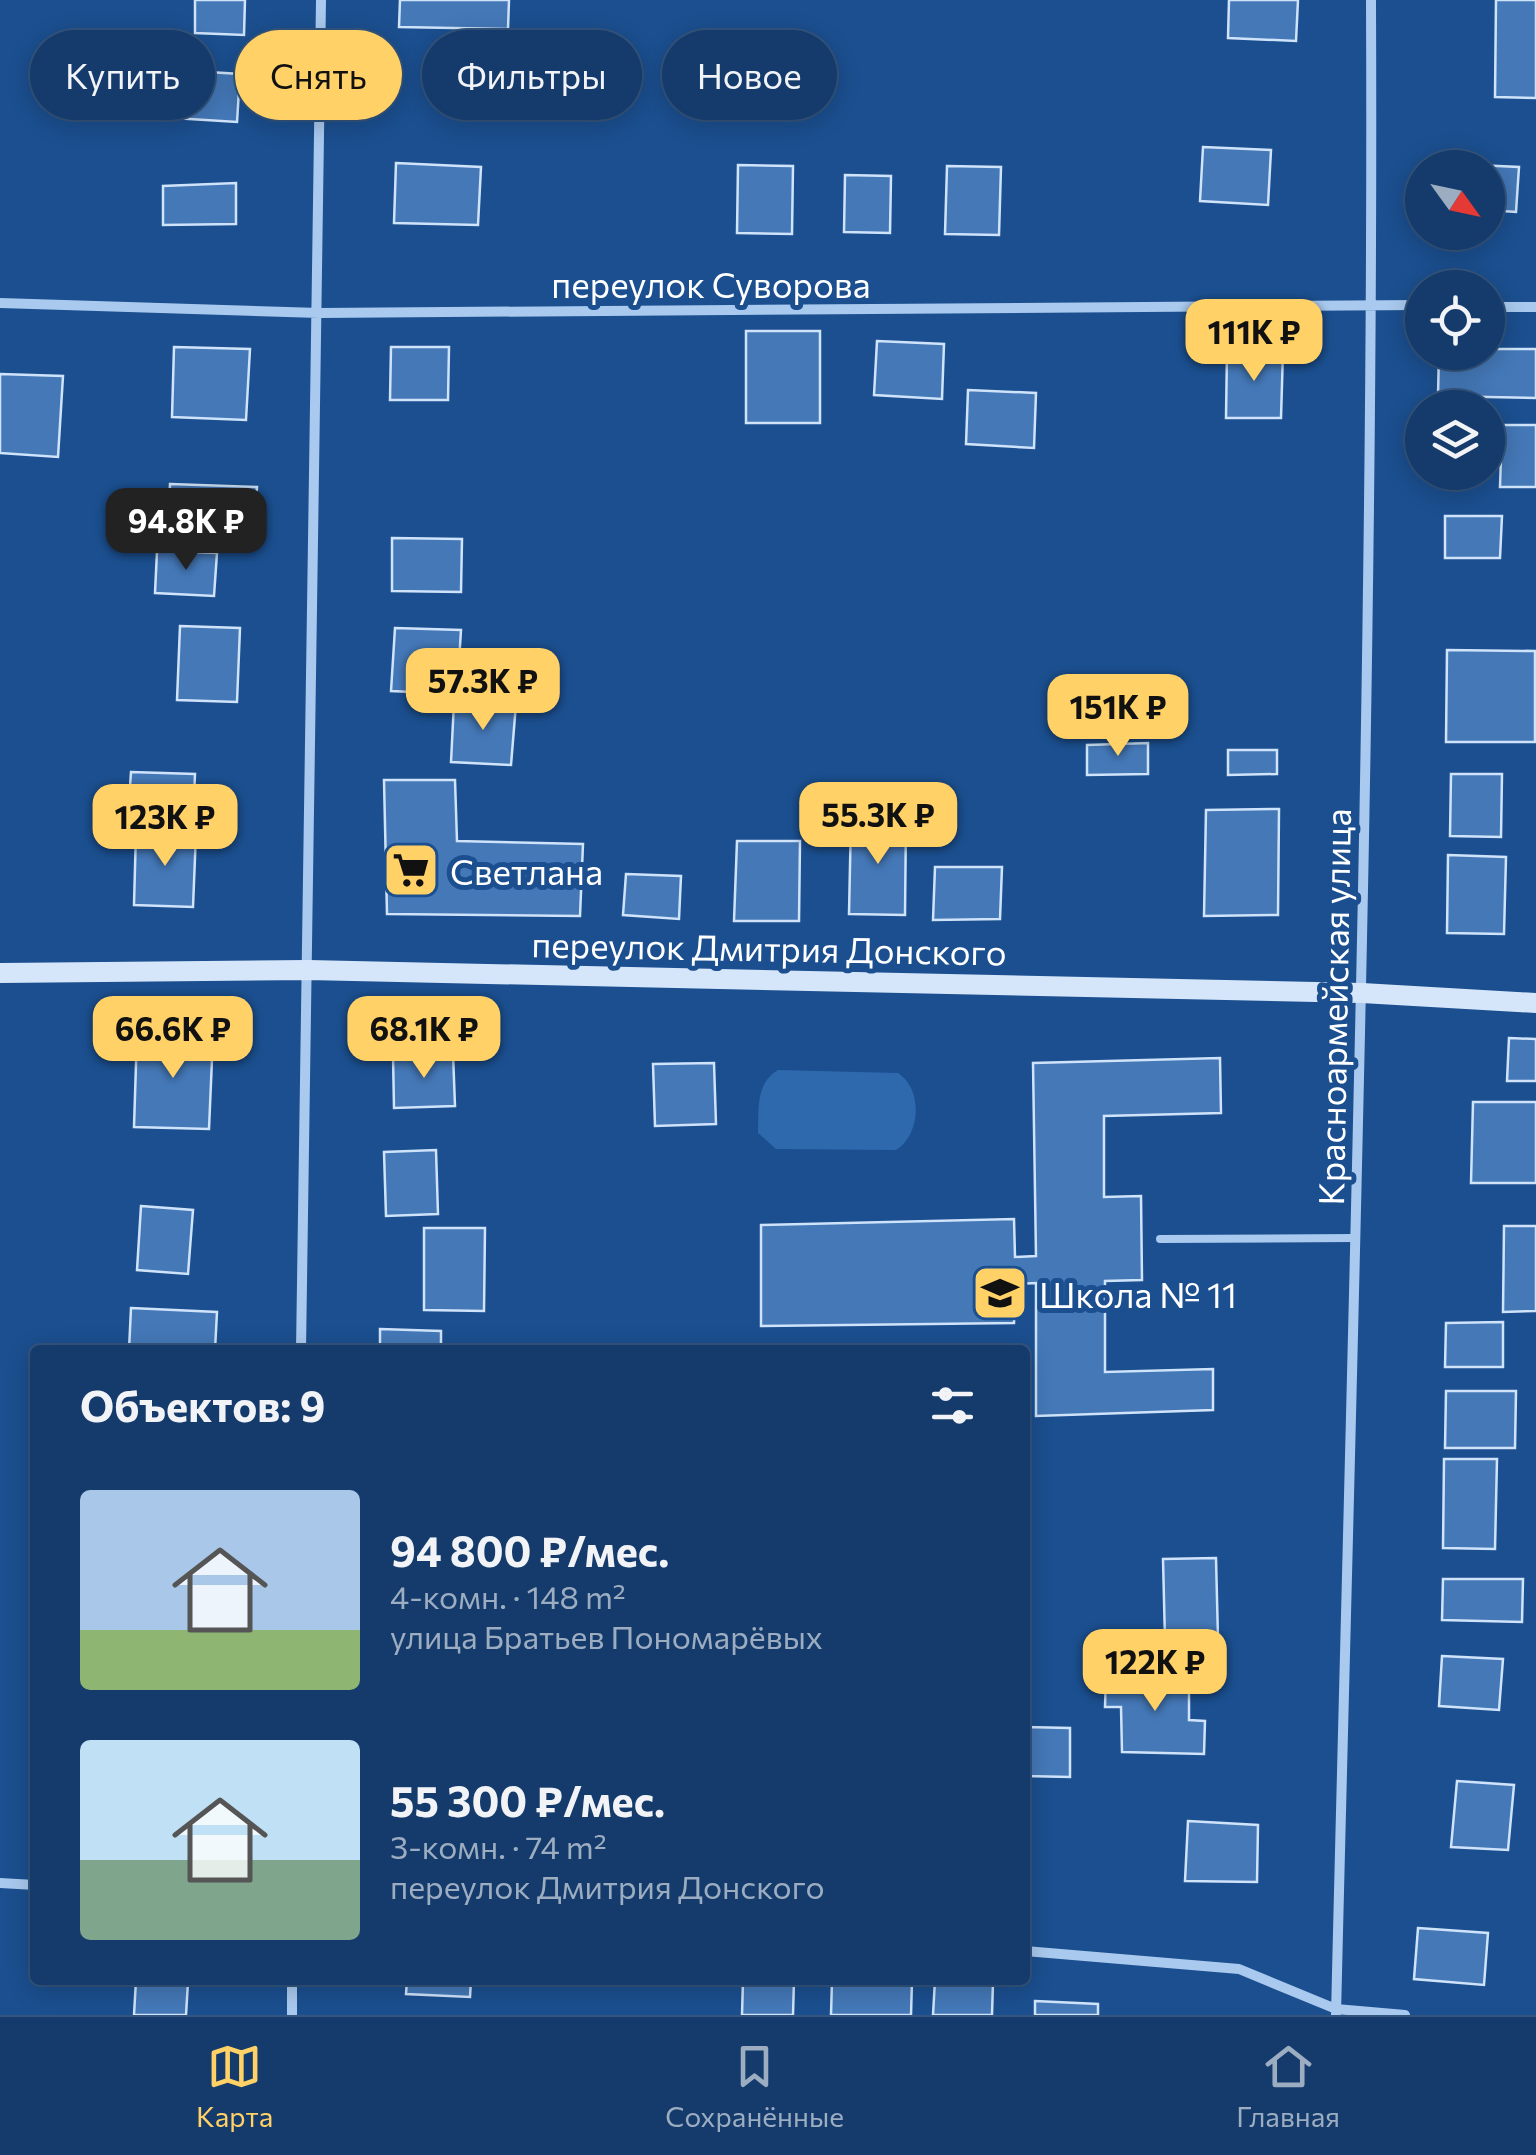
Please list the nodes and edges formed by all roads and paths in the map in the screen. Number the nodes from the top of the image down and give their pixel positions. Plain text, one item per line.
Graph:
1 (322, 0) edge
2 (1370, 0) edge
3 (0, 303) edge
4 (1372, 304) junction
5 (1405, 305) edge
6 (1505, 307) edge
7 (1536, 308) edge
8 (319, 313) junction
9 (308, 970) junction
10 (0, 974) edge
11 (1362, 993) junction
12 (1536, 1004) edge
13 (1160, 1238) dead end
14 (1354, 1238) junction
15 (301, 1345) edge
16 (0, 1883) edge
17 (30, 1886) edge
18 (1030, 1951) edge
19 (292, 1985) edge
20 (1336, 2012) edge
21 (292, 2015) edge
22 (1405, 2015) edge

1 - 8 street
2 - 4 street, Красноармейская улица
3 - 8 street, переулок Суворова
4 - 5 street, переулок Суворова
4 - 8 street, переулок Суворова
4 - 11 street, Красноармейская улица
6 - 7 street
8 - 9 street
9 - 10 street, переулок Дмитрия Донского
9 - 11 street, переулок Дмитрия Донского
9 - 15 street
11 - 12 street, переулок Дмитрия Донского
11 - 14 street, Красноармейская улица
13 - 14 lane
14 - 20 street, Красноармейская улица
16 - 17 street
18 - 20 street
19 - 21 street
20 - 22 street

